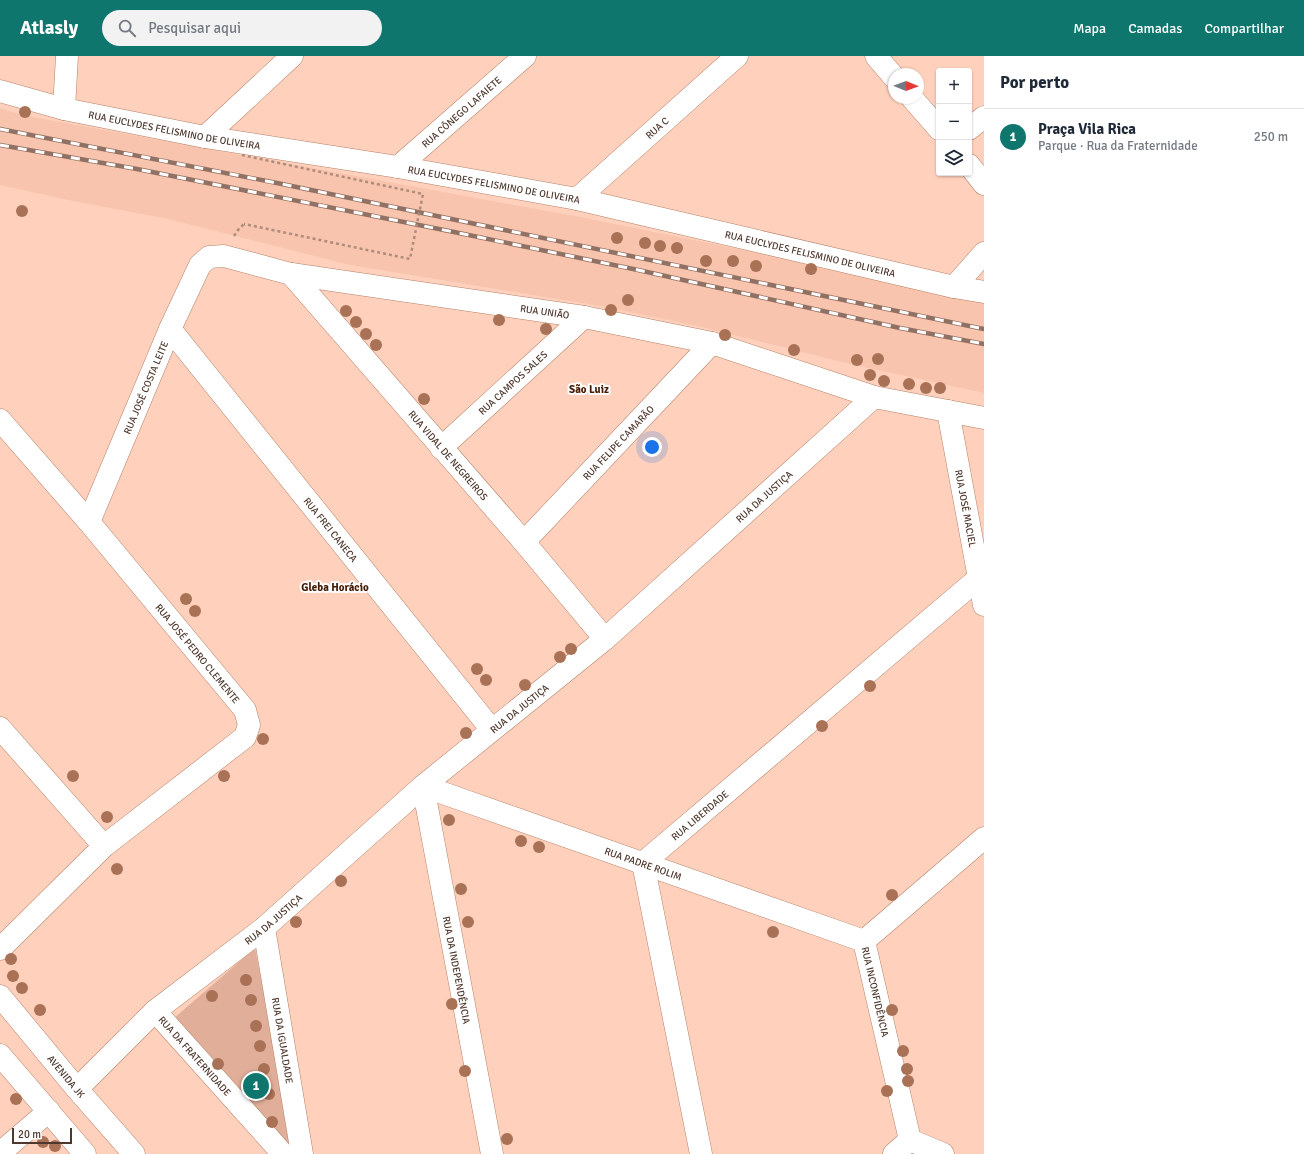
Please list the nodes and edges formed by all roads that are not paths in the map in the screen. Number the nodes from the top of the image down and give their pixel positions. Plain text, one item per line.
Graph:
1 (67, 56) edge
2 (292, 56) edge
3 (525, 56) edge
4 (737, 56) edge
5 (876, 56) edge
6 (888, 70) edge
7 (0, 91) edge
8 (917, 104) edge
9 (64, 109) junction
10 (984, 117) edge
11 (936, 126) edge
12 (972, 127) edge
13 (205, 137) junction
14 (398, 167) junction
15 (972, 169) edge
16 (984, 184) edge
17 (577, 199) junction
18 (984, 253) edge
19 (209, 257) joint
20 (291, 274) junction
21 (954, 287) junction
22 (984, 292) edge
23 (584, 317) junction
24 (170, 329) junction
25 (712, 343) junction
26 (874, 397) junction
27 (948, 412) junction
28 (984, 418) edge
29 (0, 420) edge
30 (442, 448) junction
31 (89, 522) junction
32 (524, 542) junction
33 (981, 578) edge
34 (984, 605) edge
35 (605, 639) junction
36 (0, 728) edge
37 (492, 730) junction
38 (423, 786) junction
39 (984, 838) edge
40 (104, 846) junction
41 (643, 863) junction
42 (264, 928) junction
43 (864, 941) junction
44 (0, 949) edge
45 (0, 996) edge
46 (155, 1011) junction
47 (0, 1055) edge
48 (77, 1089) junction
49 (49, 1112) junction
50 (910, 1140) junction
51 (0, 1152) edge
52 (85, 1154) edge
53 (134, 1154) edge
54 (283, 1154) edge
55 (302, 1154) edge
56 (492, 1154) edge
57 (701, 1154) edge
58 (894, 1154) edge
59 (943, 1154) edge

1 - 9 street
2 - 13 street
3 - 14 street, RUA CÔNEGO LAFAIETE
4 - 17 street, RUA C
5 - 6 street
7 - 9 street, RUA EUCLYDES FELISMINO DE OLIVEIRA
8 - 11 street
9 - 13 street, RUA EUCLYDES FELISMINO DE OLIVEIRA
10 - 12 street
13 - 14 street, RUA EUCLYDES FELISMINO DE OLIVEIRA
14 - 17 street, RUA EUCLYDES FELISMINO DE OLIVEIRA
15 - 16 street
17 - 21 street, RUA EUCLYDES FELISMINO DE OLIVEIRA
18 - 21 street
19 - 20 street, RUA UNIÃO
19 - 24 street, RUA JOSÉ COSTA LEITE
20 - 23 street, RUA UNIÃO
20 - 30 street, RUA VIDAL DE NEGREIROS
21 - 22 street, RUA EUCLYDES FELISMINO DE OLIVEIRA
23 - 25 street, RUA UNIÃO
23 - 30 street, RUA CAMPOS SALES
24 - 31 street, RUA JOSÉ COSTA LEITE
24 - 37 street, RUA FREI CANECA
25 - 26 street, RUA UNIÃO
25 - 32 street, RUA FELIPE CAMARÃO
26 - 27 street
26 - 35 street, RUA DA JUSTIÇA
27 - 28 street
27 - 33 street, RUA JOSÉ MACIEL
29 - 31 street, RUA JOSÉ PEDRO CLEMENTE
30 - 32 street, RUA VIDAL DE NEGREIROS
31 - 40 street, RUA JOSÉ PEDRO CLEMENTE
32 - 35 street, RUA VIDAL DE NEGREIROS
33 - 34 street, RUA JOSÉ MACIEL
33 - 41 street, RUA LIBERDADE
35 - 37 street, RUA DA JUSTIÇA
36 - 40 street
37 - 38 street, RUA DA JUSTIÇA
38 - 41 street, RUA PADRE ROLIM
38 - 42 street, RUA DA JUSTIÇA
38 - 56 street, RUA DA INDEPENDÊNCIA
39 - 43 street, RUA INCONFIDÊNCIA
40 - 44 street, RUA JOSÉ PEDRO CLEMENTE
41 - 43 street, RUA PADRE ROLIM
41 - 57 street
42 - 46 street, RUA DA JUSTIÇA
42 - 55 street, RUA DA IGUALDADE
43 - 50 street, RUA INCONFIDÊNCIA
45 - 48 street, AVENIDA JK
46 - 48 street, RUA DA JUSTIÇA
46 - 54 street, RUA DA FRATERNIDADE
47 - 49 street
48 - 53 street, AVENIDA JK
49 - 51 street
49 - 52 street
50 - 58 street
50 - 59 street

